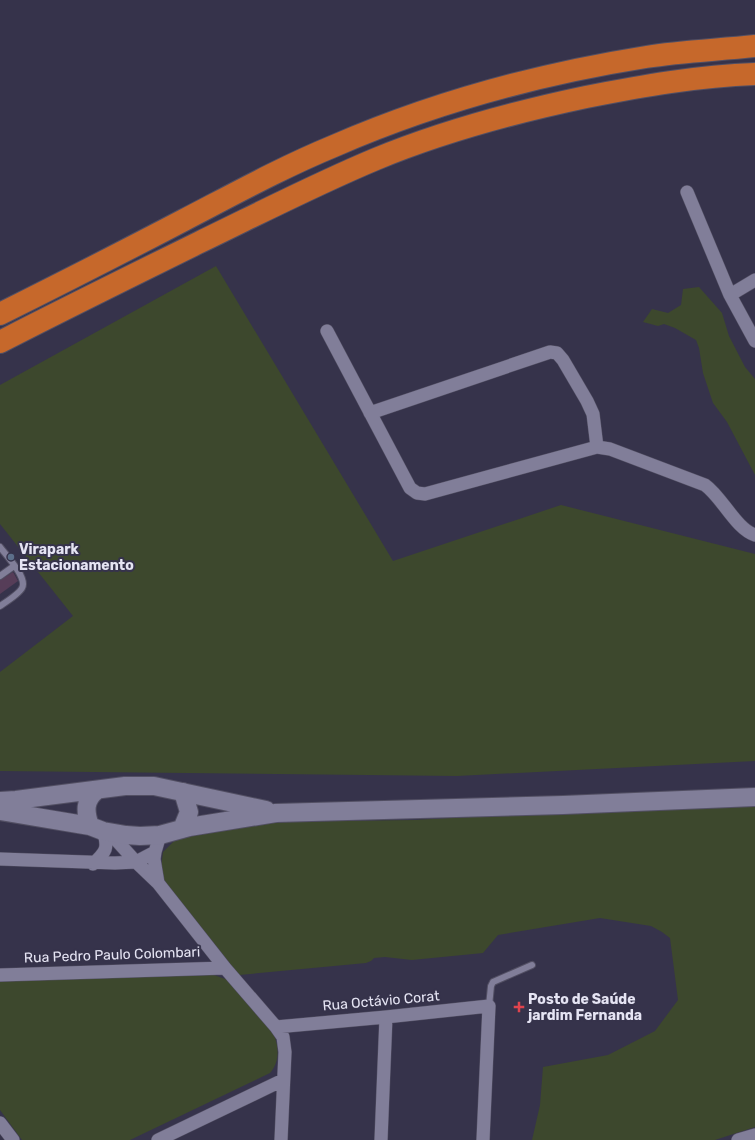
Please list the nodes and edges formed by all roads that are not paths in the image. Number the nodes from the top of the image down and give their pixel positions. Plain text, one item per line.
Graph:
1 (755, 46) edge
2 (755, 74) edge
3 (687, 192) dead end
4 (755, 280) edge
5 (730, 295) junction
6 (0, 314) edge
7 (327, 331) dead end
8 (755, 341) edge
9 (0, 342) edge
10 (370, 413) junction
11 (597, 448) junction
12 (755, 536) edge
13 (0, 547) edge
14 (14, 566) junction
15 (0, 576) edge
16 (0, 606) edge
17 (97, 790) junction
18 (183, 792) junction
19 (755, 797) edge
20 (0, 801) edge
21 (0, 811) edge
22 (276, 813) junction
23 (182, 829) junction
24 (101, 830) junction
25 (160, 835) junction
26 (154, 852) junction
27 (0, 859) edge
28 (136, 862) junction
29 (94, 864) junction
30 (158, 883) junction
31 (532, 965) dead end
32 (225, 968) junction
33 (0, 975) edge
34 (489, 1006) junction
35 (386, 1017) junction
36 (276, 1027) junction
37 (283, 1080) junction
38 (0, 1123) edge
39 (755, 1134) edge
40 (13, 1140) edge
41 (158, 1140) edge
42 (281, 1140) edge
43 (381, 1140) edge
44 (483, 1140) edge
45 (738, 1140) edge

1 - 6 highway
2 - 9 highway
3 - 5 street
4 - 5 street
5 - 8 street
7 - 10 street
10 - 11 street
10 - 11 street
11 - 12 street
13 - 14 lane
14 - 15 lane
14 - 16 lane
17 - 18 main road
17 - 20 main road
17 - 24 main road
18 - 22 main road
18 - 23 main road
19 - 22 main road
21 - 24 main road
22 - 23 main road
23 - 25 main road
24 - 25 main road
24 - 28 street
24 - 29 street
25 - 26 street
26 - 28 street
26 - 30 street
27 - 29 street
28 - 29 street
28 - 30 street
30 - 32 street
31 - 34 lane
32 - 33 street, Rua Pedro Paulo Colombari
32 - 36 street
34 - 35 street, Rua Octávio Corat
34 - 44 street
35 - 36 street, Rua Octávio Corat
35 - 43 street
36 - 37 street
37 - 41 street
37 - 42 street
38 - 40 street
39 - 45 street

